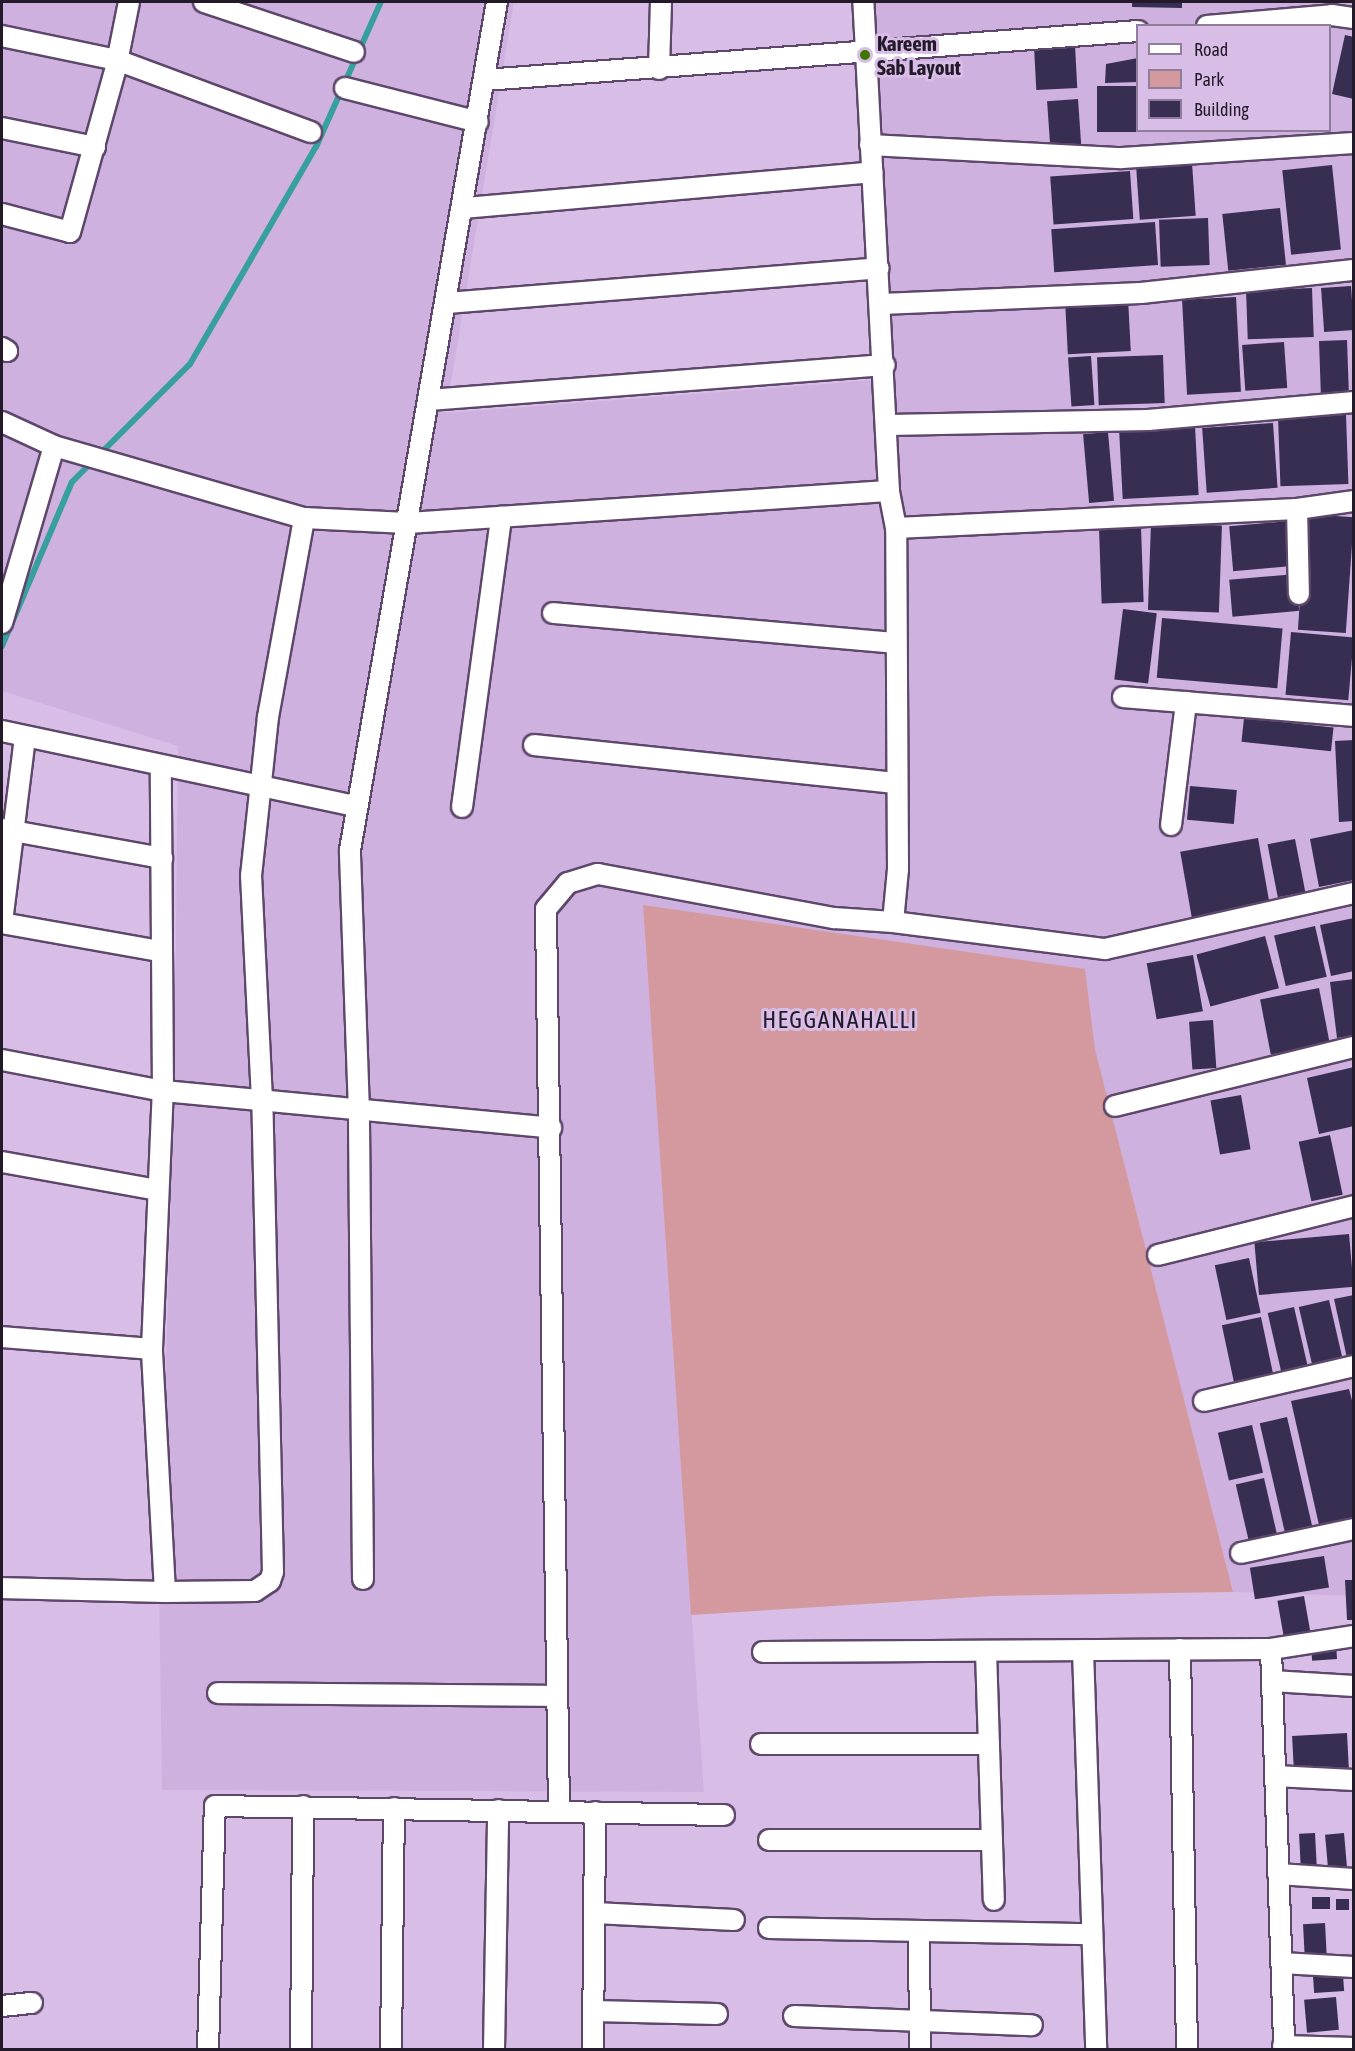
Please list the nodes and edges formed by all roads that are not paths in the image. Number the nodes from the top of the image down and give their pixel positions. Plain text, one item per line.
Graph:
1 (129, 2) edge
2 (204, 2) edge
3 (497, 2) edge
4 (661, 2) edge
5 (863, 2) edge
6 (1353, 18) edge
7 (1230, 24) edge
8 (1136, 32) edge
9 (2, 36) edge
10 (354, 52) dead end
11 (865, 55) junction
12 (117, 60) junction
13 (659, 69) junction
14 (485, 80) junction
15 (345, 88) dead end
16 (478, 122) junction
17 (2, 128) edge
18 (311, 132) dead end
19 (1353, 143) edge
20 (870, 145) junction
21 (95, 147) junction
22 (872, 172) junction
23 (464, 208) junction
24 (2, 214) edge
25 (879, 268) junction
26 (1353, 270) edge
27 (447, 303) junction
28 (881, 304) junction
29 (885, 365) junction
30 (429, 400) junction
31 (1353, 402) edge
32 (2, 422) edge
33 (888, 425) junction
34 (54, 446) junction
35 (889, 491) junction
36 (1353, 501) edge
37 (1297, 509) junction
38 (501, 517) junction
39 (304, 518) junction
40 (407, 524) junction
41 (896, 528) junction
42 (1299, 594) dead end
43 (553, 613) dead end
44 (2, 623) edge
45 (896, 643) junction
46 (1123, 697) dead end
47 (1186, 702) junction
48 (1353, 716) edge
49 (2, 731) edge
50 (25, 737) junction
51 (534, 746) dead end
52 (161, 766) junction
53 (897, 783) junction
54 (259, 786) junction
55 (356, 806) junction
56 (462, 807) dead end
57 (1171, 825) dead end
58 (7, 830) edge
59 (162, 858) junction
60 (1353, 893) edge
61 (2, 922) edge
62 (893, 922) junction
63 (159, 951) junction
64 (1353, 1047) edge
65 (2, 1059) edge
66 (163, 1091) junction
67 (262, 1100) junction
68 (1115, 1106) dead end
69 (359, 1112) junction
70 (551, 1128) junction
71 (2, 1162) edge
72 (158, 1190) junction
73 (1353, 1206) edge
74 (1158, 1255) dead end
75 (2, 1337) edge
76 (152, 1349) junction
77 (1353, 1366) edge
78 (1204, 1401) dead end
79 (1353, 1529) edge
80 (1241, 1554) dead end
81 (363, 1579) dead end
82 (2, 1588) edge
83 (165, 1592) junction
84 (1353, 1636) edge
85 (1180, 1649) junction
86 (1271, 1649) junction
87 (1083, 1650) junction
88 (986, 1651) junction
89 (763, 1652) dead end
90 (1272, 1681) junction
91 (1353, 1686) edge
92 (218, 1694) dead end
93 (557, 1696) junction
94 (760, 1744) dead end
95 (989, 1744) junction
96 (1275, 1776) junction
97 (1353, 1780) edge
98 (303, 1806) junction
99 (394, 1808) junction
100 (498, 1810) junction
101 (559, 1811) junction
102 (595, 1812) junction
103 (724, 1815) dead end
104 (769, 1840) dead end
105 (992, 1840) junction
106 (1278, 1874) junction
107 (1353, 1879) edge
108 (994, 1900) dead end
109 (595, 1913) junction
110 (734, 1920) dead end
111 (769, 1928) dead end
112 (919, 1931) junction
113 (1091, 1934) junction
114 (1281, 1963) junction
115 (1353, 1967) edge
116 (32, 2003) dead end
117 (2, 2006) edge
118 (594, 2011) junction
119 (717, 2014) dead end
120 (795, 2016) dead end
121 (920, 2021) junction
122 (1032, 2025) dead end
123 (1283, 2048) edge
124 (1353, 2048) edge
125 (208, 2049) edge
126 (301, 2049) edge
127 (391, 2049) edge
128 (494, 2049) edge
129 (593, 2049) edge
130 (920, 2049) edge
131 (1096, 2049) edge
132 (1187, 2049) edge

1 - 12 street
2 - 10 street
3 - 14 street
4 - 13 street
5 - 11 street
6 - 7 street
8 - 11 street
9 - 12 street
11 - 13 street
11 - 20 street
12 - 18 street
12 - 21 street
13 - 14 street
14 - 16 street
15 - 16 street
16 - 23 street
17 - 21 street
19 - 20 street
20 - 22 street
21 - 24 street
22 - 23 street
22 - 25 street
23 - 27 street
25 - 27 street
25 - 28 street
26 - 28 street
27 - 30 street
28 - 29 street
29 - 30 street
29 - 33 street
30 - 40 street
31 - 33 street
32 - 34 street
33 - 35 street
34 - 39 street
34 - 44 street
35 - 38 street
35 - 41 street
36 - 37 street
37 - 41 street
37 - 42 street
38 - 40 street
38 - 56 street
39 - 40 street
39 - 54 street
40 - 55 street
41 - 45 street
43 - 45 street
45 - 53 street
46 - 47 street
47 - 48 street
47 - 57 street
49 - 50 street
50 - 52 street
50 - 58 street
51 - 53 street
52 - 54 street
52 - 59 street
53 - 62 street
54 - 55 street
54 - 67 street
55 - 69 street
58 - 59 street
58 - 61 street
59 - 63 street
60 - 62 street
61 - 63 street
62 - 70 street
63 - 66 street
64 - 68 street
65 - 66 street
66 - 67 street
66 - 72 street
67 - 69 street
67 - 83 street
69 - 70 street
69 - 81 street
70 - 93 street
71 - 72 street
72 - 76 street
73 - 74 street
75 - 76 street
76 - 83 street
77 - 78 street
79 - 80 street
82 - 83 street
84 - 86 street
85 - 86 street
85 - 87 street
85 - 132 street
86 - 90 street
87 - 88 street
87 - 113 street
88 - 89 street
88 - 95 street
90 - 91 street
90 - 96 street
92 - 93 street
93 - 101 street
94 - 95 street
95 - 105 street
96 - 97 street
96 - 106 street
98 - 99 street
98 - 125 street
98 - 126 street
99 - 100 street
99 - 127 street
100 - 101 street
100 - 128 street
101 - 102 street
102 - 103 street
102 - 109 street
104 - 105 street
105 - 108 street
106 - 107 street
106 - 114 street
109 - 110 street
109 - 118 street
111 - 112 street
112 - 113 street
112 - 121 street
113 - 131 street
114 - 115 street
114 - 123 street
116 - 117 street
118 - 119 street
118 - 129 street
120 - 121 street
121 - 122 street
121 - 130 street
123 - 124 street

